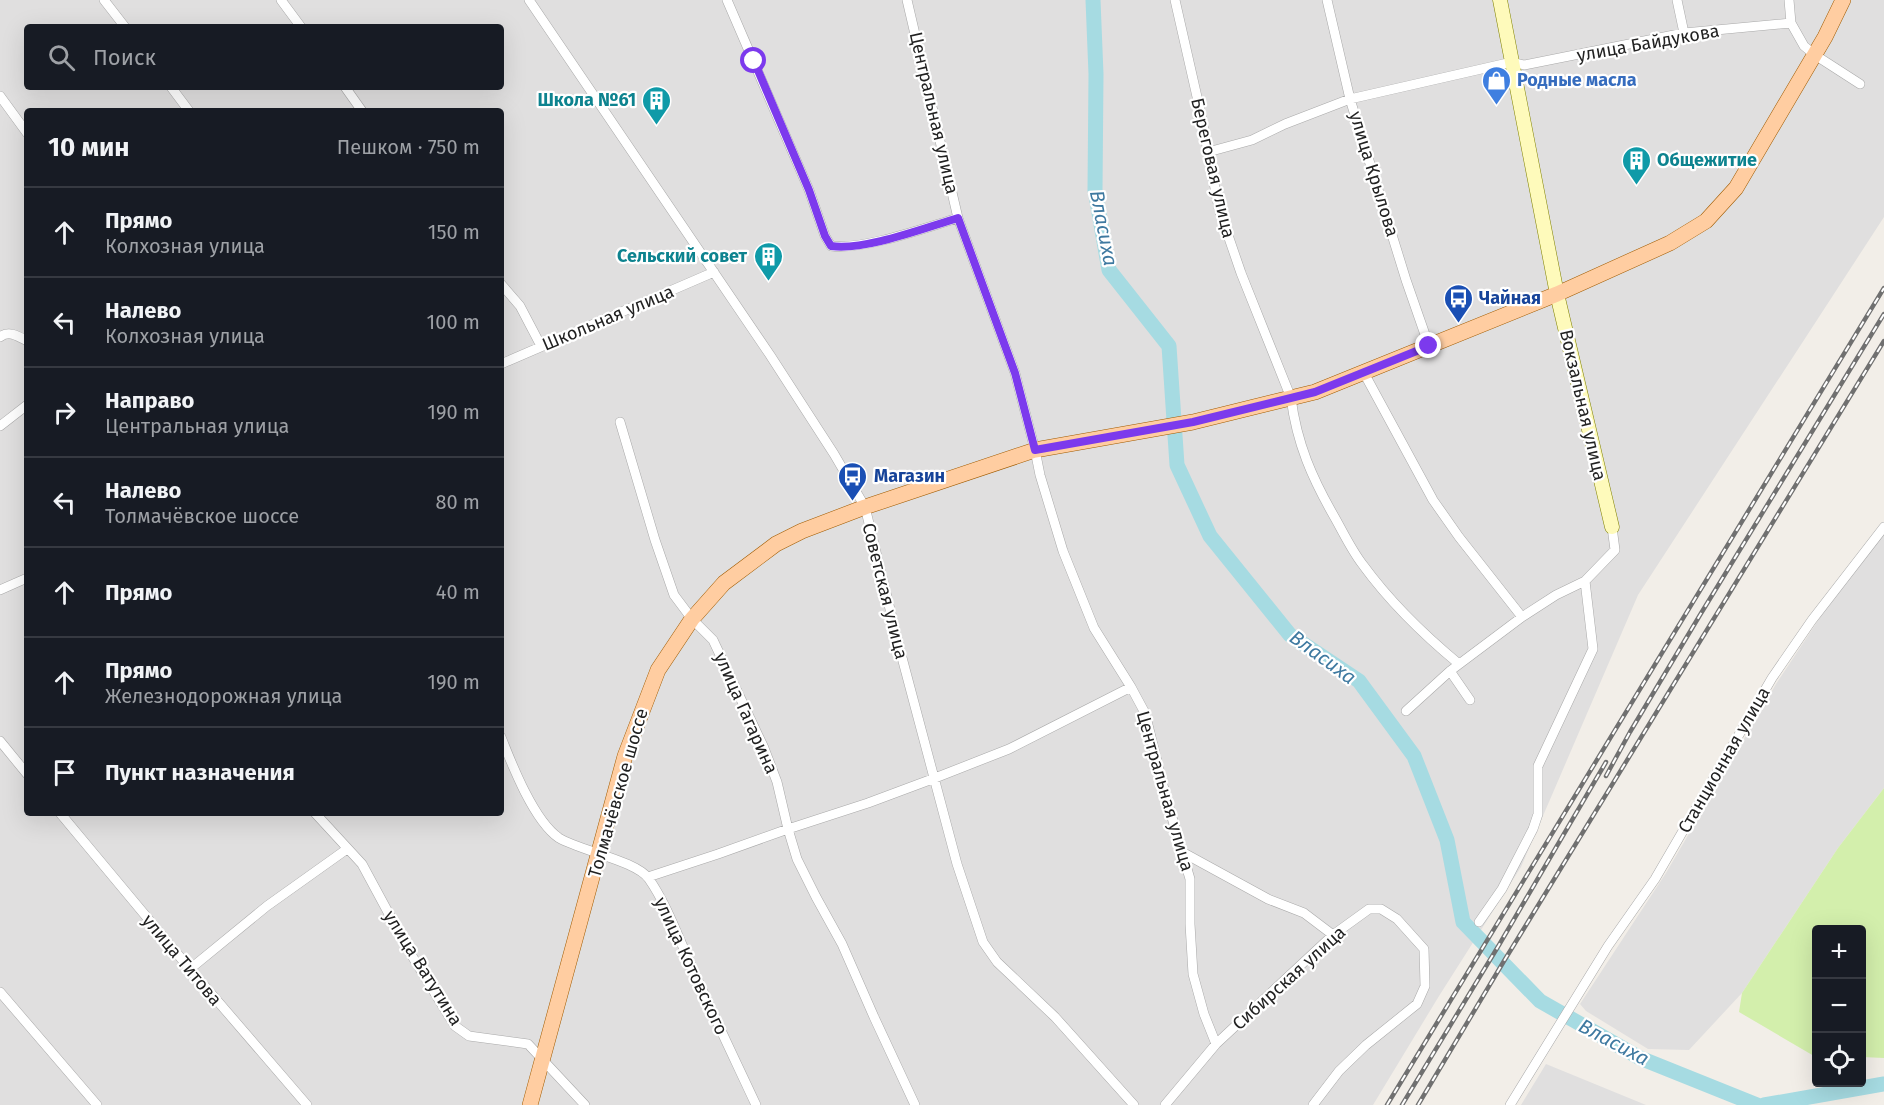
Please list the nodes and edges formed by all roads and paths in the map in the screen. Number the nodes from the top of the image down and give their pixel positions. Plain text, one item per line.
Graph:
1 (104, 0) edge
2 (281, 0) edge
3 (529, 0) edge
4 (727, 0) edge
5 (907, 0) edge
6 (1175, 0) edge
7 (1327, 0) edge
8 (1500, 0) edge
9 (1677, 0) edge
10 (1789, 0) edge
11 (1843, 0) edge
12 (1791, 23) junction
13 (122, 24) edge
14 (299, 24) edge
15 (1684, 33) junction
16 (1815, 55) junction
17 (1512, 62) junction
18 (1860, 84) dead end
19 (173, 90) edge
20 (347, 90) edge
21 (0, 96) edge
22 (1350, 99) junction
23 (187, 108) edge
24 (360, 108) edge
25 (24, 129) edge
26 (1208, 152) junction
27 (958, 218) junction
28 (714, 272) junction
29 (504, 287) edge
30 (1557, 294) junction
31 (0, 337) edge
32 (24, 340) edge
33 (541, 346) junction
34 (1429, 346) junction
35 (504, 363) edge
36 (1364, 373) junction
37 (1291, 398) junction
38 (24, 407) edge
39 (621, 422) dead end
40 (0, 426) edge
41 (1035, 450) junction
42 (865, 507) junction
43 (1612, 527) joint
44 (1884, 527) edge
45 (24, 579) edge
46 (1586, 581) junction
47 (0, 590) edge
48 (1522, 617) junction
49 (692, 619) junction
50 (1459, 664) junction
51 (1450, 671) junction
52 (1131, 687) junction
53 (1470, 700) dead end
54 (1406, 711) dead end
55 (0, 741) edge
56 (504, 744) edge
57 (24, 770) edge
58 (934, 778) junction
59 (62, 816) edge
60 (318, 816) edge
61 (788, 829) junction
62 (347, 849) junction
63 (1182, 852) junction
64 (599, 855) junction
65 (648, 877) junction
66 (1479, 922) dead end
67 (1333, 935) junction
68 (190, 969) junction
69 (0, 992) edge
70 (8, 1002) junction
71 (0, 1009) edge
72 (1216, 1044) junction
73 (543, 1060) junction
74 (97, 1105) edge
75 (307, 1105) edge
76 (530, 1105) edge
77 (585, 1105) edge
78 (756, 1105) edge
79 (915, 1105) edge
80 (1134, 1105) edge
81 (1165, 1105) edge
82 (1312, 1105) edge
83 (1510, 1105) edge

1 - 13 street
2 - 14 street
3 - 28 street, Советская улица
4 - 27 street
5 - 27 street, Центральная улица
6 - 26 street, Береговая улица
7 - 22 street, улица Крылова
8 - 17 street, Вокзальная улица
9 - 15 street
10 - 12 street
11 - 16 main road, Толмачёвское шоссе
12 - 15 street, улица Байдукова
12 - 16 street
15 - 17 street, улица Байдукова
16 - 18 street
16 - 30 main road, Толмачёвское шоссе
17 - 22 street, улица Байдукова
17 - 30 street, Вокзальная улица
19 - 23 street
20 - 24 street
21 - 25 street
22 - 26 street, улица Байдукова
22 - 34 street, улица Крылова
26 - 37 street, Береговая улица
27 - 41 street, Центральная улица
28 - 33 street, Школьная улица
28 - 42 street, Советская улица
29 - 33 street
30 - 34 main road, Толмачёвское шоссе
30 - 43 street, Вокзальная улица
31 - 32 street
33 - 35 street, Школьная улица
34 - 36 main road, Толмачёвское шоссе
36 - 37 main road, Толмачёвское шоссе
36 - 48 street
37 - 41 main road, Толмачёвское шоссе
37 - 50 street, Береговая улица
38 - 40 street
39 - 49 street, улица Гагарина
41 - 42 main road, Толмачёвское шоссе
41 - 52 street, Центральная улица
42 - 49 main road, Толмачёвское шоссе
42 - 58 street, Советская улица
43 - 46 street, Вокзальная улица
44 - 83 street, Станционная улица
45 - 47 street
46 - 48 street, Вокзальная улица
46 - 66 street
48 - 50 street, Вокзальная улица
49 - 61 street, улица Гагарина
49 - 64 main road, Толмачёвское шоссе
50 - 51 street, Вокзальная улица
51 - 53 street
51 - 54 street, Вокзальная улица
52 - 58 street
52 - 63 street, Центральная улица
55 - 57 street
56 - 64 street, улица Котовского
58 - 61 street
58 - 80 street, Советская улица
59 - 68 street, улица Титова
60 - 62 street, улица Ватутина
61 - 65 street
61 - 79 street, улица Гагарина
62 - 68 street
62 - 73 street, улица Ватутина
63 - 67 street
63 - 72 street, Центральная улица
64 - 65 street, улица Котовского
64 - 73 main road, Толмачёвское шоссе
65 - 78 street, улица Котовского
67 - 72 street, Сибирская улица
67 - 82 street, Сибирская улица
68 - 75 street, улица Титова
69 - 70 street
70 - 71 street
70 - 74 street
72 - 81 street, Сибирская улица
73 - 76 main road, Толмачёвское шоссе
73 - 77 street, улица Ватутина

